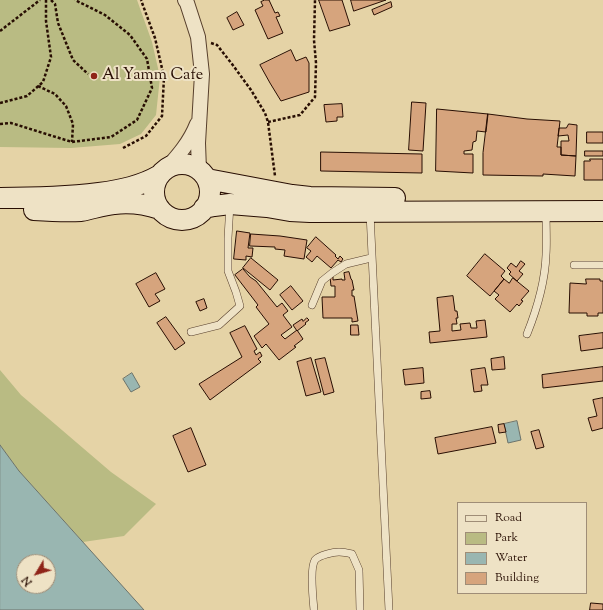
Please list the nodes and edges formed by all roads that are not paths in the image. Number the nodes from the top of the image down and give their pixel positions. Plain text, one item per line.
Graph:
1 (185, 0) edge
2 (200, 116) junction
3 (163, 172) junction
4 (203, 174) junction
5 (0, 198) edge
6 (603, 200) edge
7 (230, 204) junction
8 (204, 208) junction
9 (160, 209) junction
10 (0, 210) edge
11 (546, 211) junction
12 (603, 211) edge
13 (370, 212) junction
14 (371, 258) junction
15 (574, 265) dead end
16 (603, 265) edge
17 (312, 305) dead end
18 (191, 332) dead end
19 (527, 334) dead end
20 (314, 610) edge
21 (360, 610) edge
22 (389, 610) edge

1 - 2 street
2 - 3 street
2 - 4 street
3 - 4 main road
3 - 5 main road
3 - 9 main road
4 - 6 main road
4 - 8 main road
7 - 8 main road
7 - 13 main road
7 - 18 lane
8 - 9 main road
9 - 10 main road
11 - 12 main road
11 - 13 main road
11 - 19 lane
13 - 14 lane
14 - 17 lane
14 - 22 lane
15 - 16 lane
20 - 21 lane

